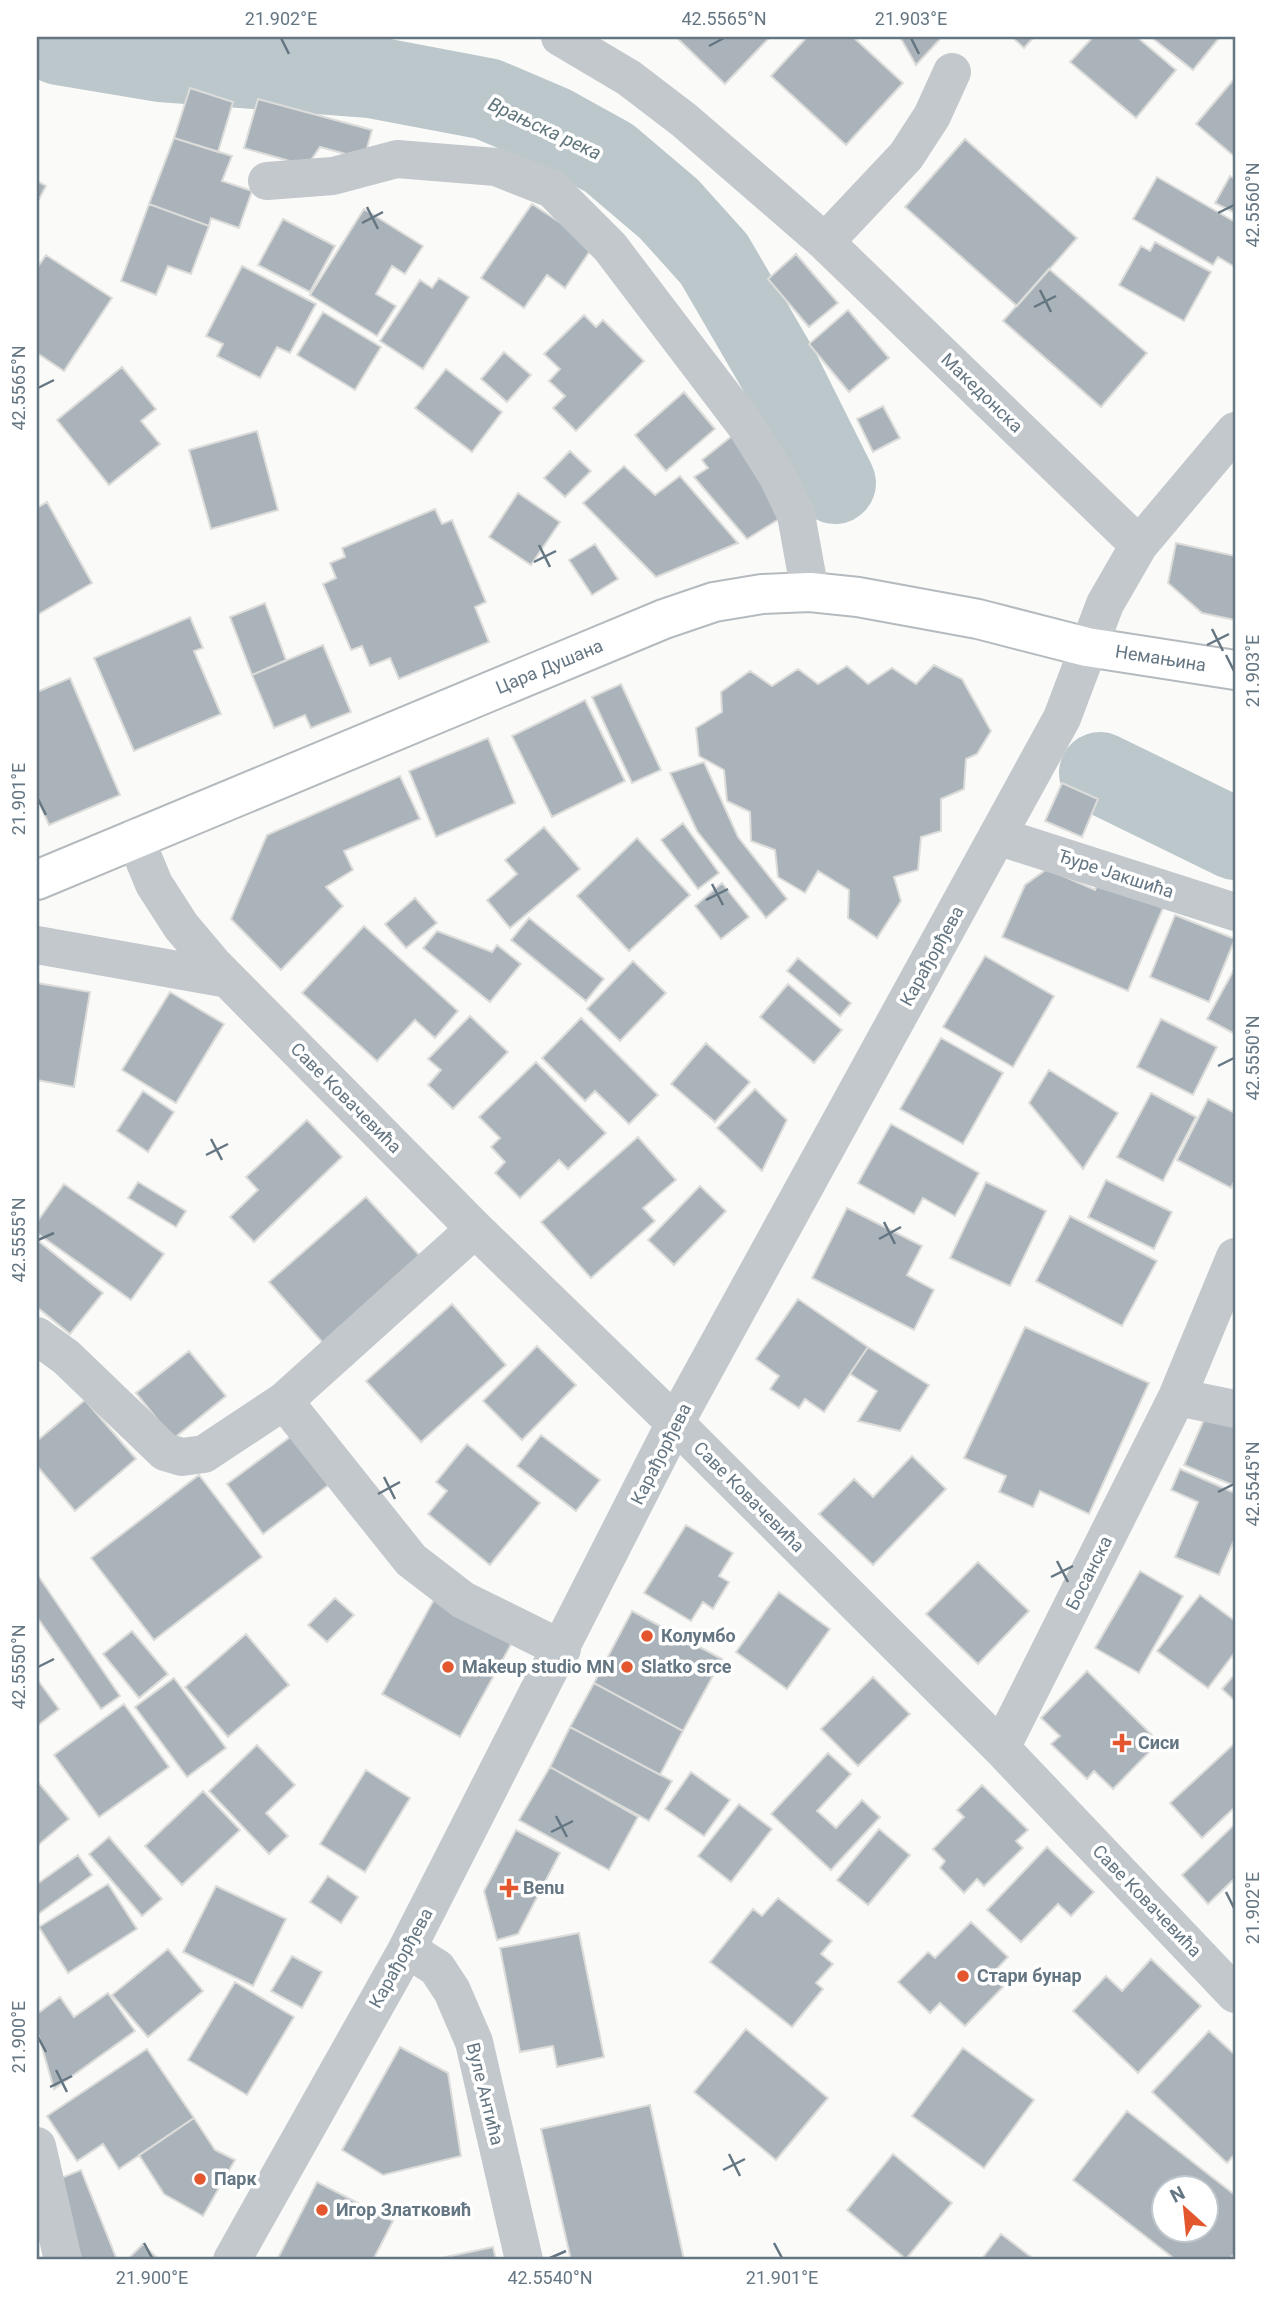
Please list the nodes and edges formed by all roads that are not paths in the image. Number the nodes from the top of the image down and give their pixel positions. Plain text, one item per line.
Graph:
1 (560, 37) edge
2 (952, 72) dead end
3 (267, 181) dead end
4 (825, 242) junction
5 (1235, 432) edge
6 (1139, 545) junction
7 (810, 592) junction
8 (1087, 647) junction
9 (1235, 670) edge
10 (997, 836) junction
11 (135, 838) junction
12 (37, 880) edge
13 (1235, 912) edge
14 (37, 946) edge
15 (228, 979) junction
16 (475, 1229) junction
17 (1235, 1257) edge
18 (37, 1336) edge
19 (1177, 1397) junction
20 (284, 1401) junction
21 (1235, 1409) edge
22 (675, 1423) junction
23 (562, 1649) junction
24 (1001, 1748) junction
25 (407, 1949) junction
26 (1235, 1994) edge
27 (37, 2146) edge
28 (63, 2260) edge
29 (232, 2260) edge
30 (524, 2260) edge

1 - 4 street, Македонска
2 - 4 street
3 - 7 street
4 - 6 street, Македонска
5 - 6 street, Карађорђева
6 - 8 street, Карађорђева
7 - 8 main road, Цара Душана
7 - 11 main road, Цара Душана
8 - 9 main road, Немањина
8 - 10 street, Карађорђева
10 - 13 street, Ђуре Јакшића
10 - 22 street, Карађорђева
11 - 12 main road, Цара Душана
11 - 15 street, Саве Ковачевића
14 - 15 street
15 - 16 street, Саве Ковачевића
16 - 20 street
16 - 22 street, Саве Ковачевића
17 - 19 street, Босанска
18 - 20 street
19 - 21 street
19 - 24 street, Босанска
20 - 23 street
22 - 23 street, Карађорђева
22 - 24 street, Саве Ковачевића
23 - 25 street, Карађорђева
24 - 26 street, Саве Ковачевића
25 - 29 street, Карађорђева
25 - 30 street, Вуле Антића
27 - 28 street

